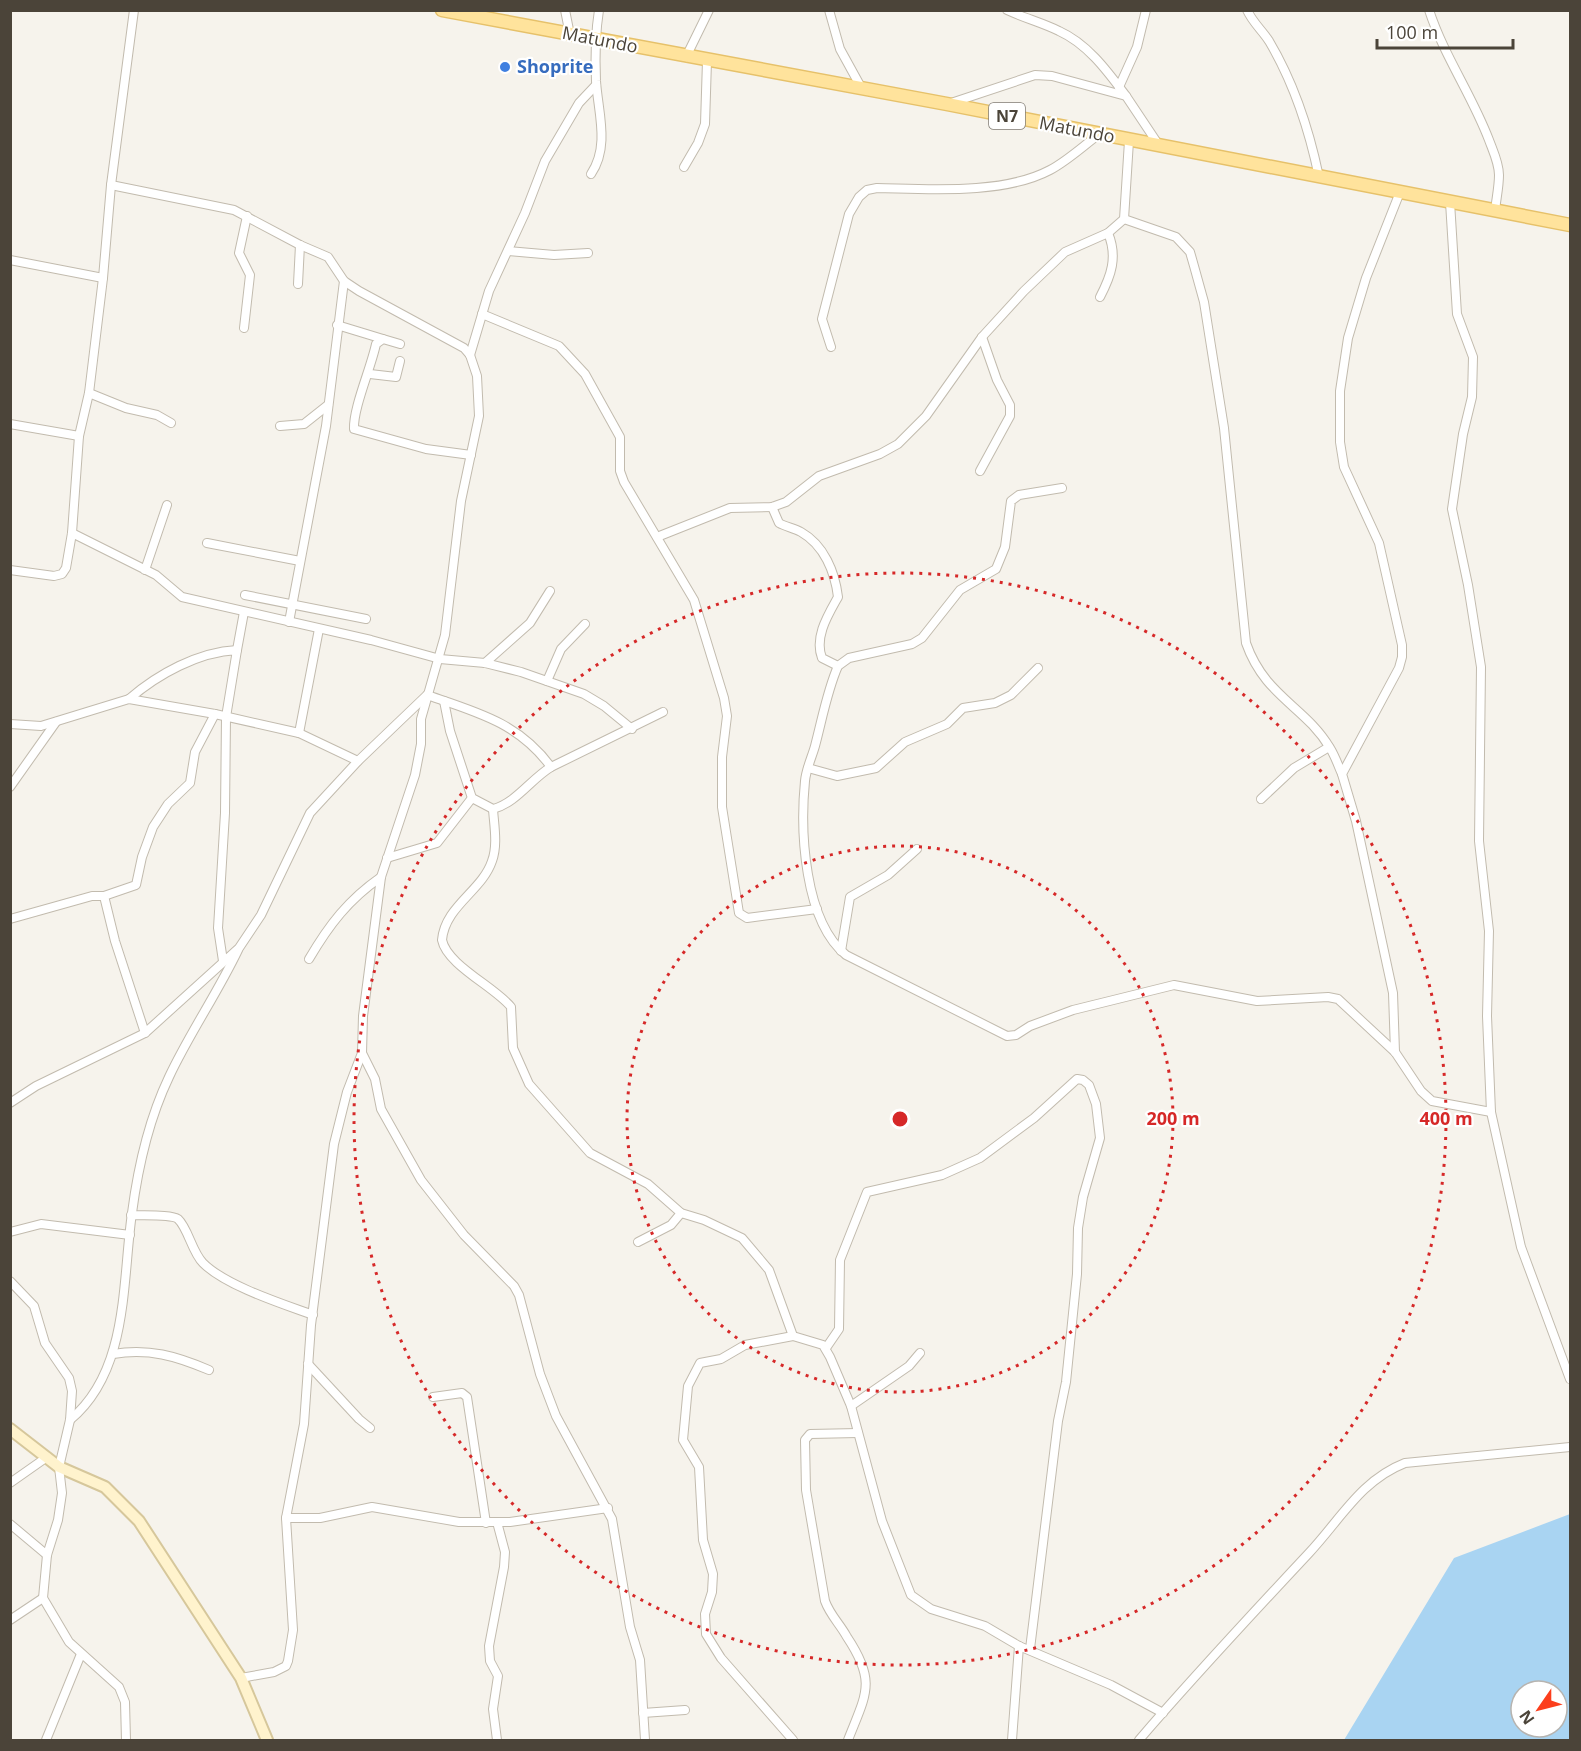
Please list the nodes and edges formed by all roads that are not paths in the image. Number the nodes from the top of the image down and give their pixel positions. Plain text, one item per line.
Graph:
1 (134, 10) edge
2 (442, 10) edge
3 (565, 10) edge
4 (599, 10) edge
5 (709, 10) edge
6 (829, 10) edge
7 (1007, 10) edge
8 (1146, 10) edge
9 (1248, 10) edge
10 (1429, 10) edge
11 (570, 35) junction
12 (595, 40) junction
13 (686, 57) junction
14 (707, 61) junction
15 (596, 85) junction
16 (1119, 87) junction
17 (863, 91) junction
18 (1126, 96) junction
19 (947, 104) junction
20 (1098, 135) junction
21 (1129, 141) junction
22 (1158, 146) junction
23 (684, 167) dead end
24 (591, 174) dead end
25 (1319, 177) junction
26 (111, 185) junction
27 (1400, 192) junction
28 (1450, 202) junction
29 (1495, 211) junction
30 (247, 216) junction
31 (1124, 219) junction
32 (1570, 225) edge
33 (1108, 233) junction
34 (300, 245) junction
35 (508, 251) junction
36 (588, 253) dead end
37 (10, 260) edge
38 (103, 278) junction
39 (344, 281) junction
40 (298, 284) dead end
41 (1100, 297) dead end
42 (482, 314) junction
43 (337, 325) junction
44 (244, 328) dead end
45 (982, 337) junction
46 (383, 339) junction
47 (400, 344) dead end
48 (831, 347) dead end
49 (470, 355) junction
50 (400, 362) dead end
51 (370, 374) junction
52 (89, 393) junction
53 (328, 405) junction
54 (171, 423) dead end
55 (10, 424) edge
56 (280, 426) dead end
57 (80, 436) junction
58 (471, 455) junction
59 (980, 471) dead end
60 (1062, 488) dead end
61 (167, 505) dead end
62 (772, 507) junction
63 (72, 533) junction
64 (657, 537) junction
65 (207, 543) dead end
66 (300, 561) junction
67 (10, 570) edge
68 (145, 570) junction
69 (550, 591) dead end
70 (245, 595) dead end
71 (292, 605) junction
72 (244, 612) junction
73 (366, 619) dead end
74 (289, 622) junction
75 (585, 624) dead end
76 (319, 629) junction
77 (237, 650) junction
78 (440, 658) junction
79 (485, 663) junction
80 (838, 666) junction
81 (1038, 668) dead end
82 (547, 681) junction
83 (427, 695) junction
84 (129, 699) junction
85 (444, 701) junction
86 (663, 712) dead end
87 (215, 714) junction
88 (226, 717) junction
89 (56, 722) junction
90 (10, 724) edge
91 (632, 729) junction
92 (299, 733) junction
93 (1329, 747) junction
94 (358, 761) junction
95 (551, 767) junction
96 (808, 768) junction
97 (1342, 774) junction
98 (10, 787) edge
99 (472, 798) junction
100 (1261, 799) dead end
101 (493, 809) junction
102 (917, 849) dead end
103 (387, 858) junction
104 (381, 877) junction
105 (104, 896) junction
106 (817, 909) junction
107 (10, 919) edge
108 (239, 948) junction
109 (841, 951) junction
110 (309, 960) dead end
111 (224, 961) junction
112 (145, 1033) junction
113 (1395, 1052) junction
114 (362, 1053) junction
115 (10, 1103) edge
116 (1491, 1112) junction
117 (681, 1213) junction
118 (131, 1215) junction
119 (10, 1233) edge
120 (130, 1235) junction
121 (638, 1242) dead end
122 (10, 1281) edge
123 (313, 1315) junction
124 (793, 1336) junction
125 (826, 1348) junction
126 (920, 1353) dead end
127 (113, 1354) junction
128 (308, 1364) junction
129 (208, 1370) dead end
130 (1570, 1379) edge
131 (433, 1397) dead end
132 (851, 1406) junction
133 (70, 1420) junction
134 (370, 1428) dead end
135 (10, 1429) edge
136 (858, 1433) junction
137 (1570, 1447) edge
138 (47, 1457) junction
139 (58, 1467) junction
140 (10, 1483) edge
141 (608, 1508) junction
142 (286, 1518) junction
143 (497, 1522) junction
144 (486, 1523) junction
145 (10, 1524) edge
146 (46, 1555) junction
147 (43, 1598) junction
148 (10, 1620) edge
149 (1019, 1646) junction
150 (1030, 1649) junction
151 (81, 1654) junction
152 (241, 1678) junction
153 (685, 1710) dead end
154 (643, 1713) junction
155 (1163, 1713) junction
156 (46, 1740) edge
157 (126, 1740) edge
158 (267, 1740) edge
159 (497, 1740) edge
160 (645, 1740) edge
161 (793, 1740) edge
162 (848, 1740) edge
163 (1012, 1740) edge
164 (1139, 1740) edge

1 - 26 street
2 - 11 main road, Matundo / N7
3 - 11 street
4 - 12 street
5 - 13 street
6 - 17 street
7 - 16 street
8 - 16 street
9 - 25 street
10 - 29 street
11 - 12 main road, Matundo / N7
12 - 13 main road, Matundo / N7
12 - 15 street
13 - 14 main road, Matundo / N7
14 - 17 main road, Matundo / N7
14 - 23 street
15 - 24 street
15 - 35 street
16 - 18 street
17 - 19 main road, Matundo / N7
18 - 19 street
18 - 22 street
19 - 20 main road, Matundo / N7
20 - 21 main road, Matundo / N7
20 - 48 street
21 - 22 main road, Matundo / N7
21 - 31 street
22 - 25 main road, Matundo / N7
25 - 27 main road, Matundo / N7
26 - 30 street
26 - 38 street
27 - 28 main road, Matundo / N7
27 - 97 street
28 - 29 main road, Matundo / N7
28 - 116 street
29 - 32 main road, Matundo / N7
30 - 34 street
30 - 44 street
31 - 33 street
31 - 93 street
33 - 41 street
33 - 45 street
34 - 39 street
34 - 40 street
35 - 36 street
35 - 42 street
37 - 38 street
38 - 52 street
39 - 43 street
39 - 49 street
42 - 49 street
42 - 64 street
43 - 46 street
43 - 53 street
45 - 59 street
45 - 62 street
46 - 47 street
46 - 51 street
49 - 58 street
50 - 51 street
51 - 58 street
52 - 54 street
52 - 57 street
53 - 56 street
53 - 66 street
55 - 57 street
57 - 63 street
58 - 78 street
60 - 80 street
61 - 68 street
62 - 64 street
62 - 80 street
63 - 67 street
63 - 68 street
64 - 106 street
65 - 66 street
66 - 71 street
68 - 72 street
69 - 79 street
70 - 71 street
71 - 73 street
71 - 74 street
72 - 74 street
72 - 77 street
74 - 76 street
75 - 82 street
76 - 78 street
76 - 92 street
77 - 84 street
77 - 88 street
78 - 79 street
78 - 83 street
79 - 82 street
80 - 96 street
81 - 96 street
82 - 91 street
83 - 85 street
83 - 94 street
83 - 103 street
84 - 87 street
84 - 89 street
85 - 95 street
85 - 99 street
86 - 91 street
87 - 88 street
87 - 105 street
88 - 92 street
88 - 111 street
89 - 90 street
89 - 98 street
91 - 95 street
92 - 94 street
93 - 97 street
93 - 100 street
94 - 108 street
95 - 101 street
96 - 106 street
97 - 113 street
99 - 101 street
99 - 103 street
101 - 117 street
102 - 109 street
103 - 104 street
104 - 110 street
104 - 114 street
105 - 107 street
105 - 112 street
106 - 109 street
108 - 111 street
108 - 118 street
109 - 113 street
111 - 112 street
112 - 115 street
113 - 116 street
114 - 123 street
114 - 141 street
116 - 130 street
117 - 121 street
117 - 124 street
118 - 120 street
118 - 123 street
119 - 120 street
120 - 127 street
122 - 133 street
123 - 128 street
124 - 125 street
124 - 161 street
125 - 132 street
125 - 150 street
126 - 132 street
127 - 129 street
127 - 133 street
128 - 134 street
128 - 142 street
131 - 144 street
132 - 136 street
133 - 139 street
135 - 138 street
136 - 149 street
136 - 162 street
137 - 155 street
138 - 139 street
138 - 140 street
139 - 146 street
139 - 152 street
141 - 143 street
141 - 154 street
142 - 144 street
142 - 152 street
143 - 144 street
143 - 159 street
145 - 146 street
146 - 147 street
147 - 148 street
147 - 151 street
149 - 150 street
149 - 163 street
150 - 155 street
151 - 156 street
151 - 157 street
152 - 158 street
153 - 154 street
154 - 160 street
155 - 164 street

